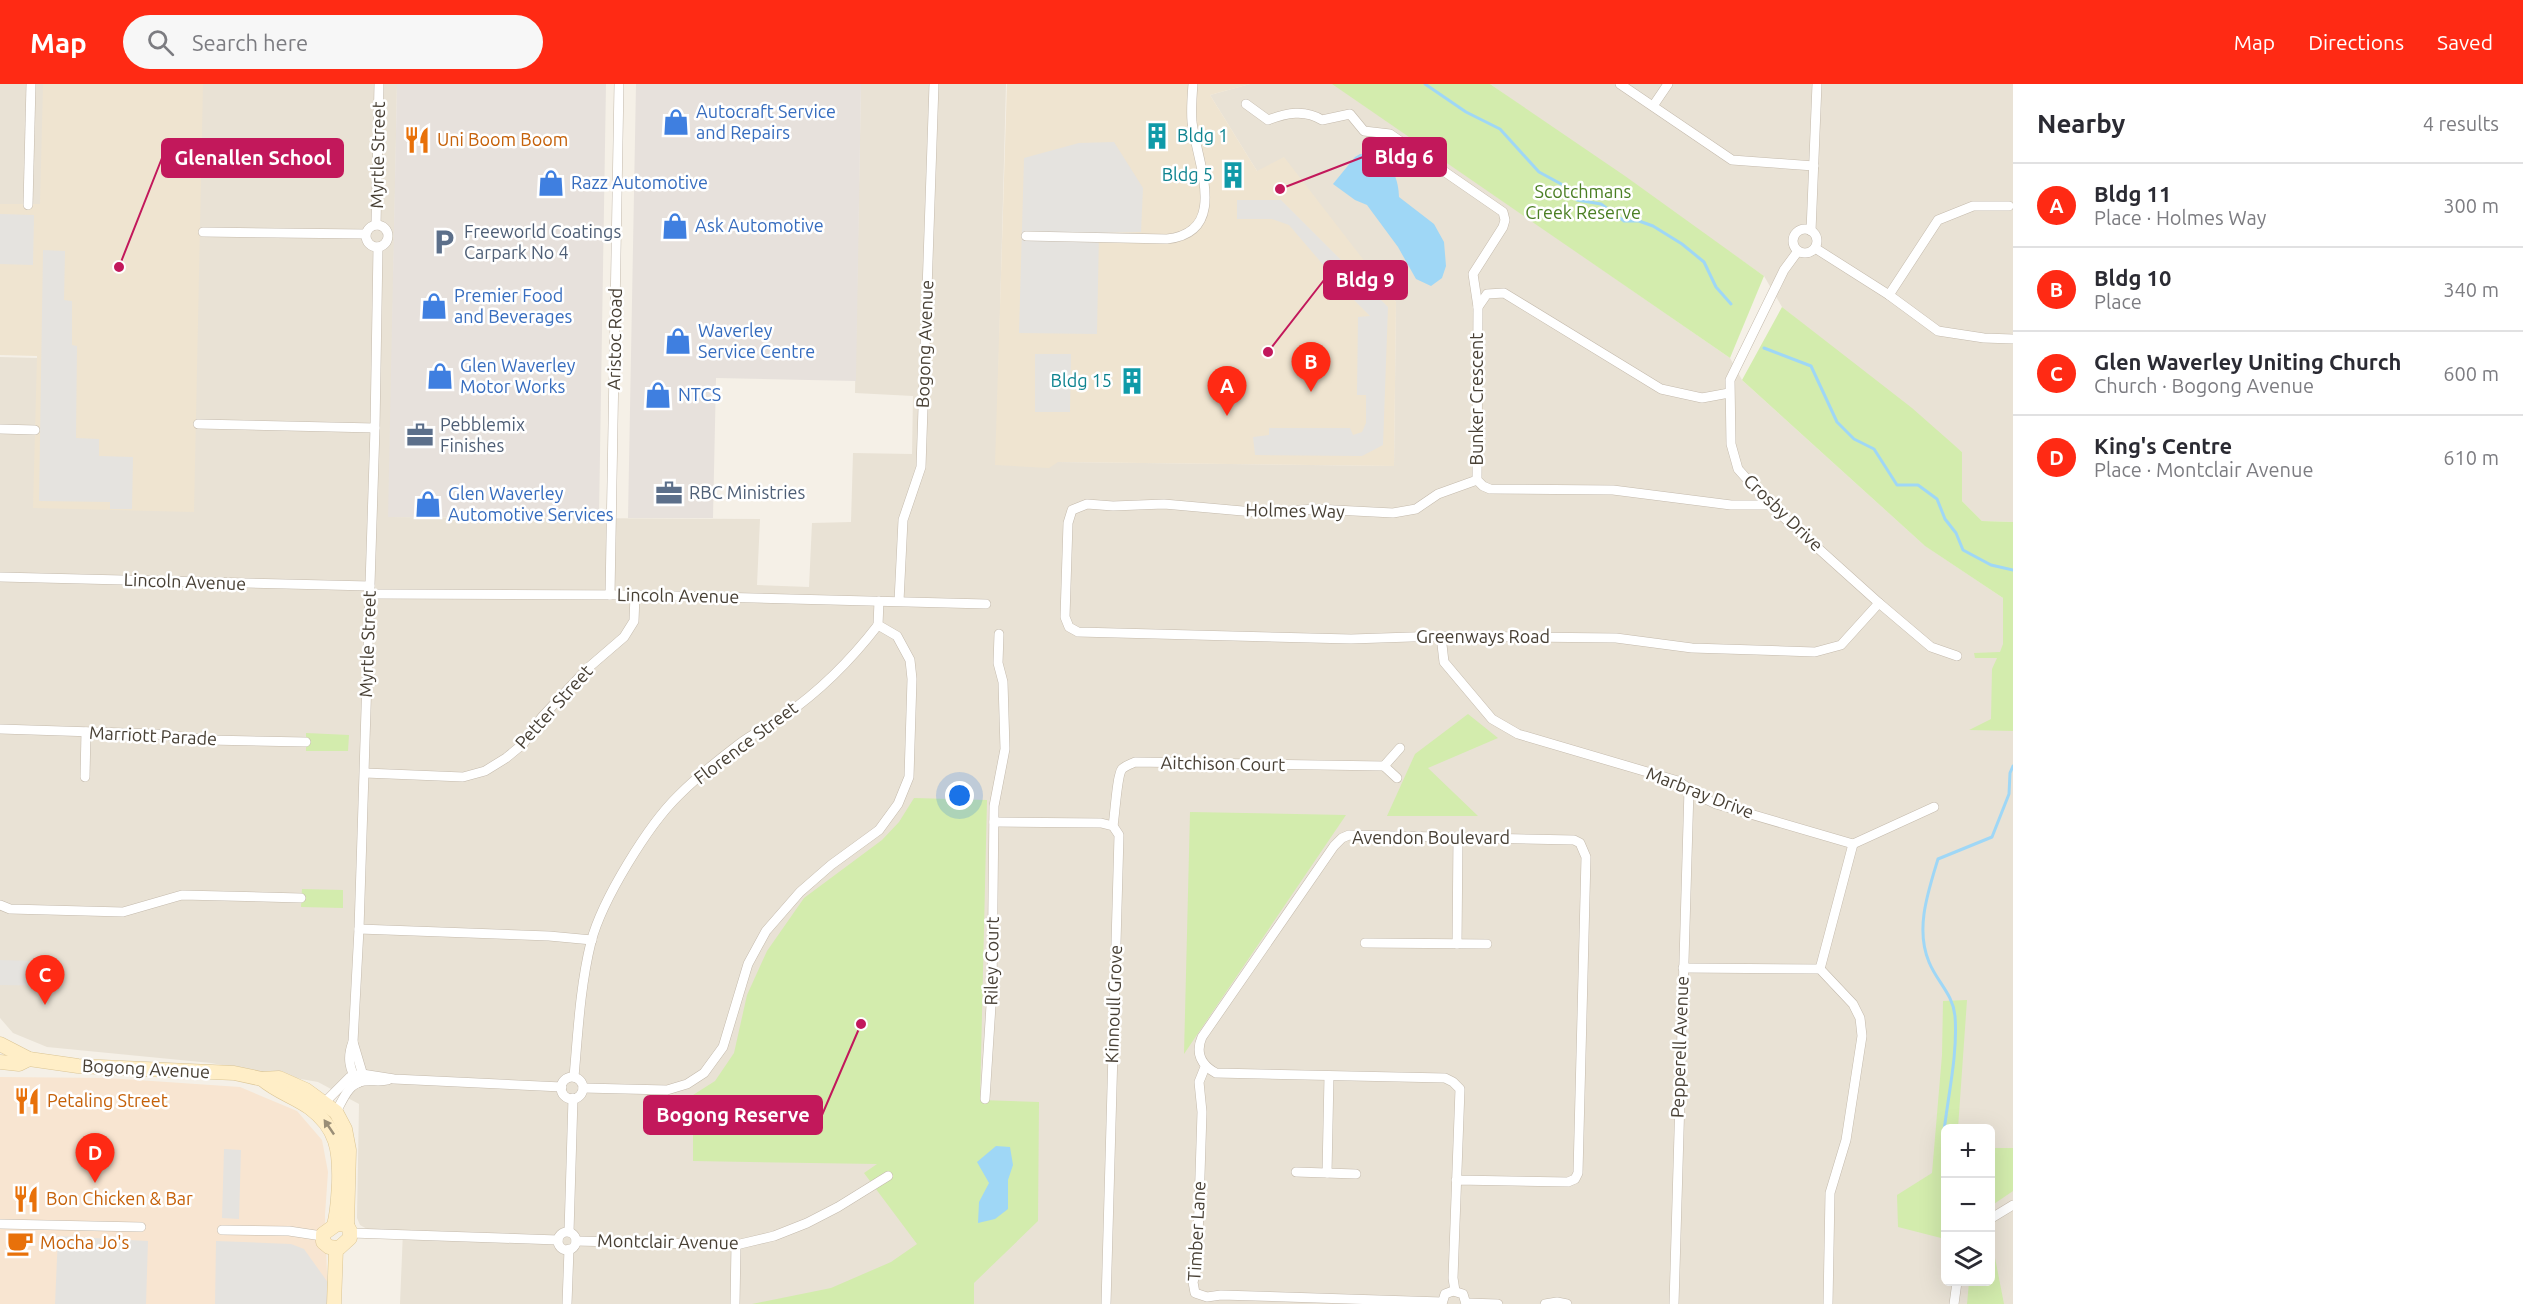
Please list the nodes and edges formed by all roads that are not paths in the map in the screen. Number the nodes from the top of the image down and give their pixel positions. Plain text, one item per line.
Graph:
1 (31, 84) edge
2 (379, 84) edge
3 (619, 84) edge
4 (934, 84) edge
5 (1193, 84) edge
6 (1620, 84) edge
7 (1668, 84) edge
8 (1817, 84) edge
9 (1245, 104) dead end
10 (1653, 106) junction
11 (1814, 166) junction
12 (28, 205) dead end
13 (2009, 206) dead end
14 (376, 225) junction
15 (1811, 231) junction
16 (203, 232) dead end
17 (366, 234) junction
18 (1026, 236) dead end
19 (378, 247) junction
20 (1815, 248) junction
21 (1798, 251) junction
22 (1889, 295) junction
23 (1478, 307) junction
24 (2013, 339) edge
25 (1729, 393) junction
26 (198, 424) dead end
27 (375, 428) junction
28 (0, 429) edge
29 (35, 430) dead end
30 (1477, 480) junction
31 (1770, 505) junction
32 (0, 577) edge
33 (370, 590) junction
34 (610, 595) junction
35 (635, 595) junction
36 (879, 601) junction
37 (899, 601) junction
38 (1879, 603) junction
39 (987, 604) dead end
40 (878, 625) junction
41 (1069, 627) joint
42 (999, 634) dead end
43 (1441, 636) junction
44 (1957, 656) dead end
45 (0, 729) edge
46 (86, 732) junction
47 (306, 742) dead end
48 (1400, 748) dead end
49 (1384, 766) junction
50 (365, 773) junction
51 (85, 777) dead end
52 (1397, 778) dead end
53 (1689, 789) junction
54 (1934, 807) dead end
55 (994, 822) junction
56 (1113, 826) junction
57 (1458, 837) junction
58 (1853, 844) junction
59 (302, 898) dead end
60 (0, 905) edge
61 (5, 910) edge
62 (359, 929) junction
63 (592, 940) junction
64 (1365, 943) dead end
65 (1457, 944) junction
66 (1488, 944) dead end
67 (1683, 968) junction
68 (1820, 969) junction
69 (0, 1044) edge
70 (29, 1059) junction
71 (0, 1062) edge
72 (1205, 1067) junction
73 (1329, 1076) junction
74 (574, 1077) junction
75 (359, 1078) junction
76 (262, 1079) junction
77 (562, 1087) junction
78 (583, 1088) junction
79 (573, 1098) junction
80 (985, 1099) dead end
81 (325, 1102) junction
82 (336, 1112) junction
83 (1296, 1172) dead end
84 (1327, 1173) junction
85 (1356, 1174) dead end
86 (888, 1176) dead end
87 (1456, 1180) junction
88 (2013, 1205) edge
89 (1995, 1216) edge
90 (0, 1224) edge
91 (141, 1227) dead end
92 (344, 1228) junction
93 (222, 1230) dead end
94 (569, 1232) junction
95 (322, 1236) junction
96 (558, 1240) junction
97 (576, 1240) junction
98 (736, 1245) junction
99 (336, 1248) junction
100 (569, 1249) junction
101 (1956, 1286) edge
102 (1455, 1291) junction
103 (1442, 1303) edge
104 (334, 1304) edge
105 (567, 1304) edge
106 (735, 1304) edge
107 (1106, 1304) edge
108 (1466, 1304) edge
109 (1498, 1304) edge
110 (1545, 1304) edge
111 (1567, 1304) edge
112 (1674, 1304) edge
113 (1828, 1304) edge
114 (1954, 1304) edge

1 - 12 street
2 - 14 street, Myrtle Street
3 - 34 street, Aristoc Road
4 - 37 street, Bogong Avenue
5 - 18 street
6 - 10 street
7 - 10 street
8 - 11 street
9 - 23 street
10 - 11 street
11 - 15 street
13 - 22 street
14 - 17 street
14 - 19 street
15 - 20 street
15 - 21 street
16 - 17 street
17 - 19 street
19 - 27 street, Myrtle Street
20 - 21 street
20 - 22 street
21 - 25 street, Crosby Drive
22 - 24 street
23 - 25 street, Bunker Crescent
23 - 30 street, Bunker Crescent
25 - 31 street, Crosby Drive
26 - 27 street
27 - 33 street, Myrtle Street
28 - 29 street
30 - 31 street, Bunker Crescent
30 - 41 street, Holmes Way
31 - 38 street, Crosby Drive
32 - 33 street, Lincoln Avenue
33 - 34 street, Lincoln Avenue
33 - 50 street, Myrtle Street
34 - 35 street, Lincoln Avenue
35 - 36 street, Lincoln Avenue
35 - 50 street, Petter Street
36 - 37 street, Lincoln Avenue
36 - 40 street
37 - 39 street, Lincoln Avenue
38 - 43 street, Greenways Road
38 - 44 street, Crosby Drive
40 - 63 street, Florence Street
40 - 78 street
41 - 43 street, Greenways Road
42 - 55 street, Riley Court
43 - 53 street, Marbray Drive
45 - 46 street, Marriott Parade
46 - 47 street, Marriott Parade
46 - 51 street
48 - 49 street
49 - 52 street
49 - 56 street, Aitchison Court
50 - 62 street, Myrtle Street
53 - 58 street, Marbray Drive
53 - 67 street, Pepperell Avenue
54 - 58 street
55 - 56 street
55 - 80 street, Riley Court
56 - 107 street, Kinnoull Grove
57 - 65 street
57 - 72 street, Avendon Boulevard
57 - 87 street, Avendon Boulevard
58 - 68 street
59 - 61 street
60 - 61 street
62 - 63 street
62 - 75 street, Myrtle Street
63 - 74 street, Florence Street
64 - 65 street
65 - 66 street
67 - 68 street
67 - 112 street, Pepperell Avenue
68 - 113 street
69 - 70 street, Bogong Avenue
70 - 71 street, Bogong Avenue
70 - 76 street, Bogong Avenue
72 - 73 street
72 - 103 street, Timber Lane
73 - 84 street
73 - 87 street
74 - 77 street
74 - 78 street
75 - 77 street
75 - 81 street
75 - 82 street
76 - 81 street, Bogong Avenue
92 -> 76 street, Bogong Avenue
77 - 79 street
78 - 79 street
79 - 94 street
81 - 82 street
82 - 92 street
83 - 84 street
84 - 85 street
86 - 98 street, Montclair Avenue
87 - 102 street
88 - 89 street
90 - 91 street
92 - 95 street
92 - 96 street
92 - 99 street
93 - 95 street
94 - 96 street
94 - 97 street
95 - 99 street
96 - 100 street
97 - 98 street, Montclair Avenue
97 - 100 street
98 - 106 street
99 - 104 street
100 - 105 street
101 - 114 street
102 - 103 street
102 - 108 street
108 - 109 street
110 - 111 street

